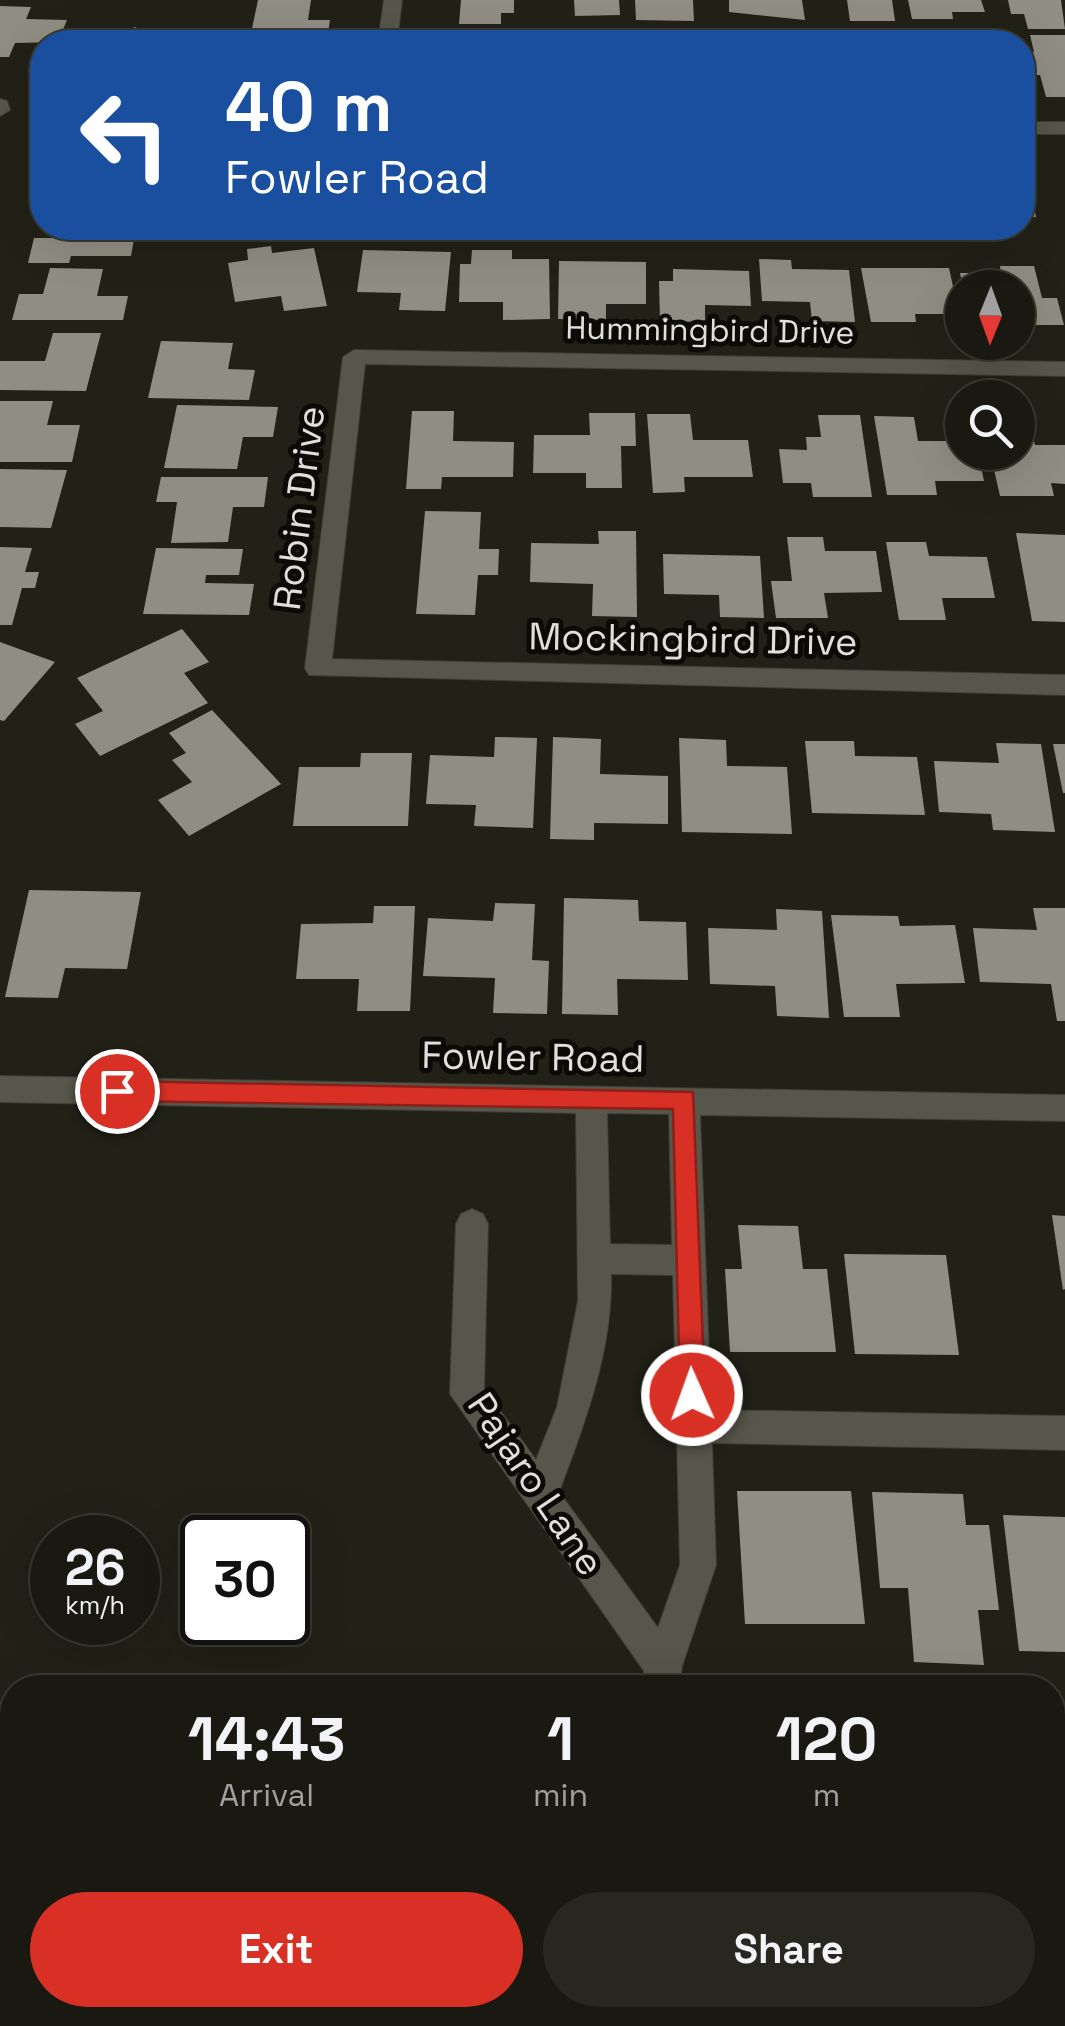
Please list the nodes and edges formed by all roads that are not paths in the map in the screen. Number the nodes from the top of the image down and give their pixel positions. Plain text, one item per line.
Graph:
1 (393, 0) edge
2 (389, 30) edge
3 (1035, 128) edge
4 (1065, 128) edge
5 (354, 357) joint
6 (1065, 369) edge
7 (318, 668) joint
8 (1065, 685) edge
9 (0, 1089) edge
10 (591, 1098) junction
11 (684, 1099) junction
12 (1065, 1108) edge
13 (472, 1224) dead end
14 (596, 1260) junction
15 (688, 1260) junction
16 (693, 1426) junction
17 (1065, 1433) edge
18 (540, 1496) junction
19 (661, 1675) edge
20 (663, 1675) edge

1 - 2 street
3 - 4 street
5 - 6 street, Hummingbird Drive
5 - 7 street, Robin Drive
7 - 8 street, Mockingbird Drive
9 - 10 street, Fowler Road
10 - 11 street, Fowler Road
10 - 14 street
11 - 12 street, Fowler Road
11 - 15 street, Pajaro Lane
13 - 18 street, Pajaro Lane
14 - 15 street
14 - 18 street
15 - 16 street, Pajaro Lane
16 - 17 street
16 - 20 street, Pajaro Lane
18 - 19 street, Pajaro Lane

